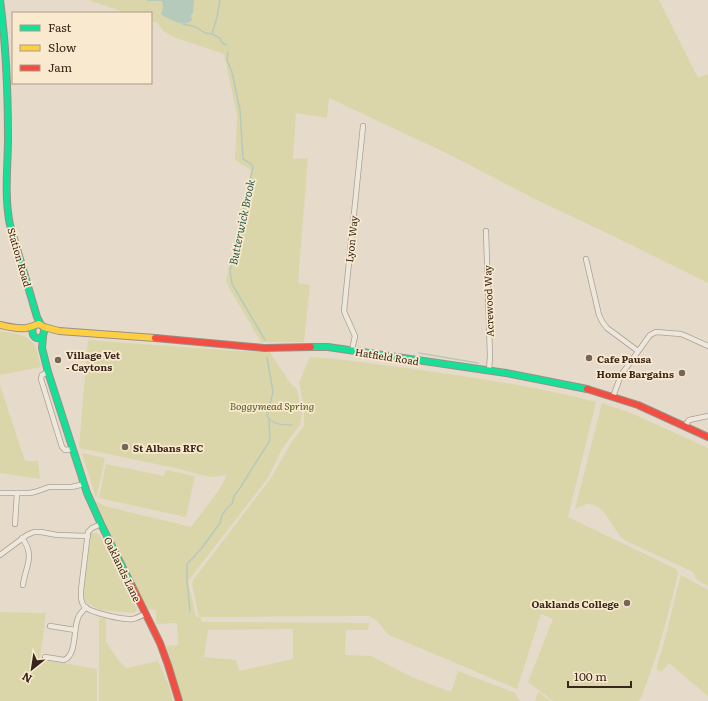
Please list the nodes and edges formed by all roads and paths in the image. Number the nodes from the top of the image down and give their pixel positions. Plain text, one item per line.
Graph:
1 (0, 0) edge
2 (2, 30) edge
3 (363, 126) dead end
4 (486, 231) dead end
5 (586, 259) dead end
6 (0, 325) edge
7 (38, 326) junction
8 (15, 328) junction
9 (54, 331) junction
10 (43, 336) junction
11 (34, 337) junction
12 (708, 346) edge
13 (42, 348) junction
14 (352, 350) junction
15 (638, 351) junction
16 (489, 370) junction
17 (48, 372) junction
18 (613, 397) junction
19 (708, 416) edge
20 (685, 426) junction
21 (708, 437) edge
22 (73, 449) junction
23 (84, 484) junction
24 (0, 493) edge
25 (17, 493) junction
26 (15, 524) dead end
27 (101, 524) junction
28 (88, 536) junction
29 (22, 538) junction
30 (0, 555) edge
31 (24, 585) dead end
32 (86, 607) junction
33 (145, 614) junction
34 (50, 626) dead end
35 (75, 630) junction
36 (45, 657) dead end
37 (179, 701) edge

1 - 2 main road, Station Road
2 - 7 main road, Station Road
3 - 14 street, Lyon Way
4 - 16 street, Acrewood Way
5 - 15 street
6 - 8 main road, Hatfield Road
7 - 8 main road, Hatfield Road
7 - 9 main road, Hatfield Road
7 - 10 main road
7 - 11 main road
8 - 11 main road, Hatfield Road
9 - 10 main road
9 - 14 main road, Hatfield Road
10 - 11 main road
10 - 13 main road, Oaklands Lane
11 - 13 main road, Oaklands Lane
12 - 15 street
13 - 17 main road, Oaklands Lane
14 - 16 main road, Hatfield Road
15 - 18 street
16 - 18 main road, Hatfield Road
17 - 22 main road, Oaklands Lane
17 - 22 street, Oaklands Lane
18 - 20 main road, Hatfield Road
19 - 20 street
20 - 21 main road, Hatfield Road
22 - 23 main road, Oaklands Lane
23 - 25 street
23 - 27 main road, Oaklands Lane
24 - 25 street
25 - 26 street
27 - 28 street, Oaklands Lane
27 - 33 main road, Oaklands Lane
28 - 29 street
28 - 32 street, Oaklands Lane
29 - 30 street
29 - 31 street
32 - 33 street, Oaklands Lane
32 - 35 street
33 - 37 main road, Oaklands Lane
34 - 35 street
35 - 36 street

